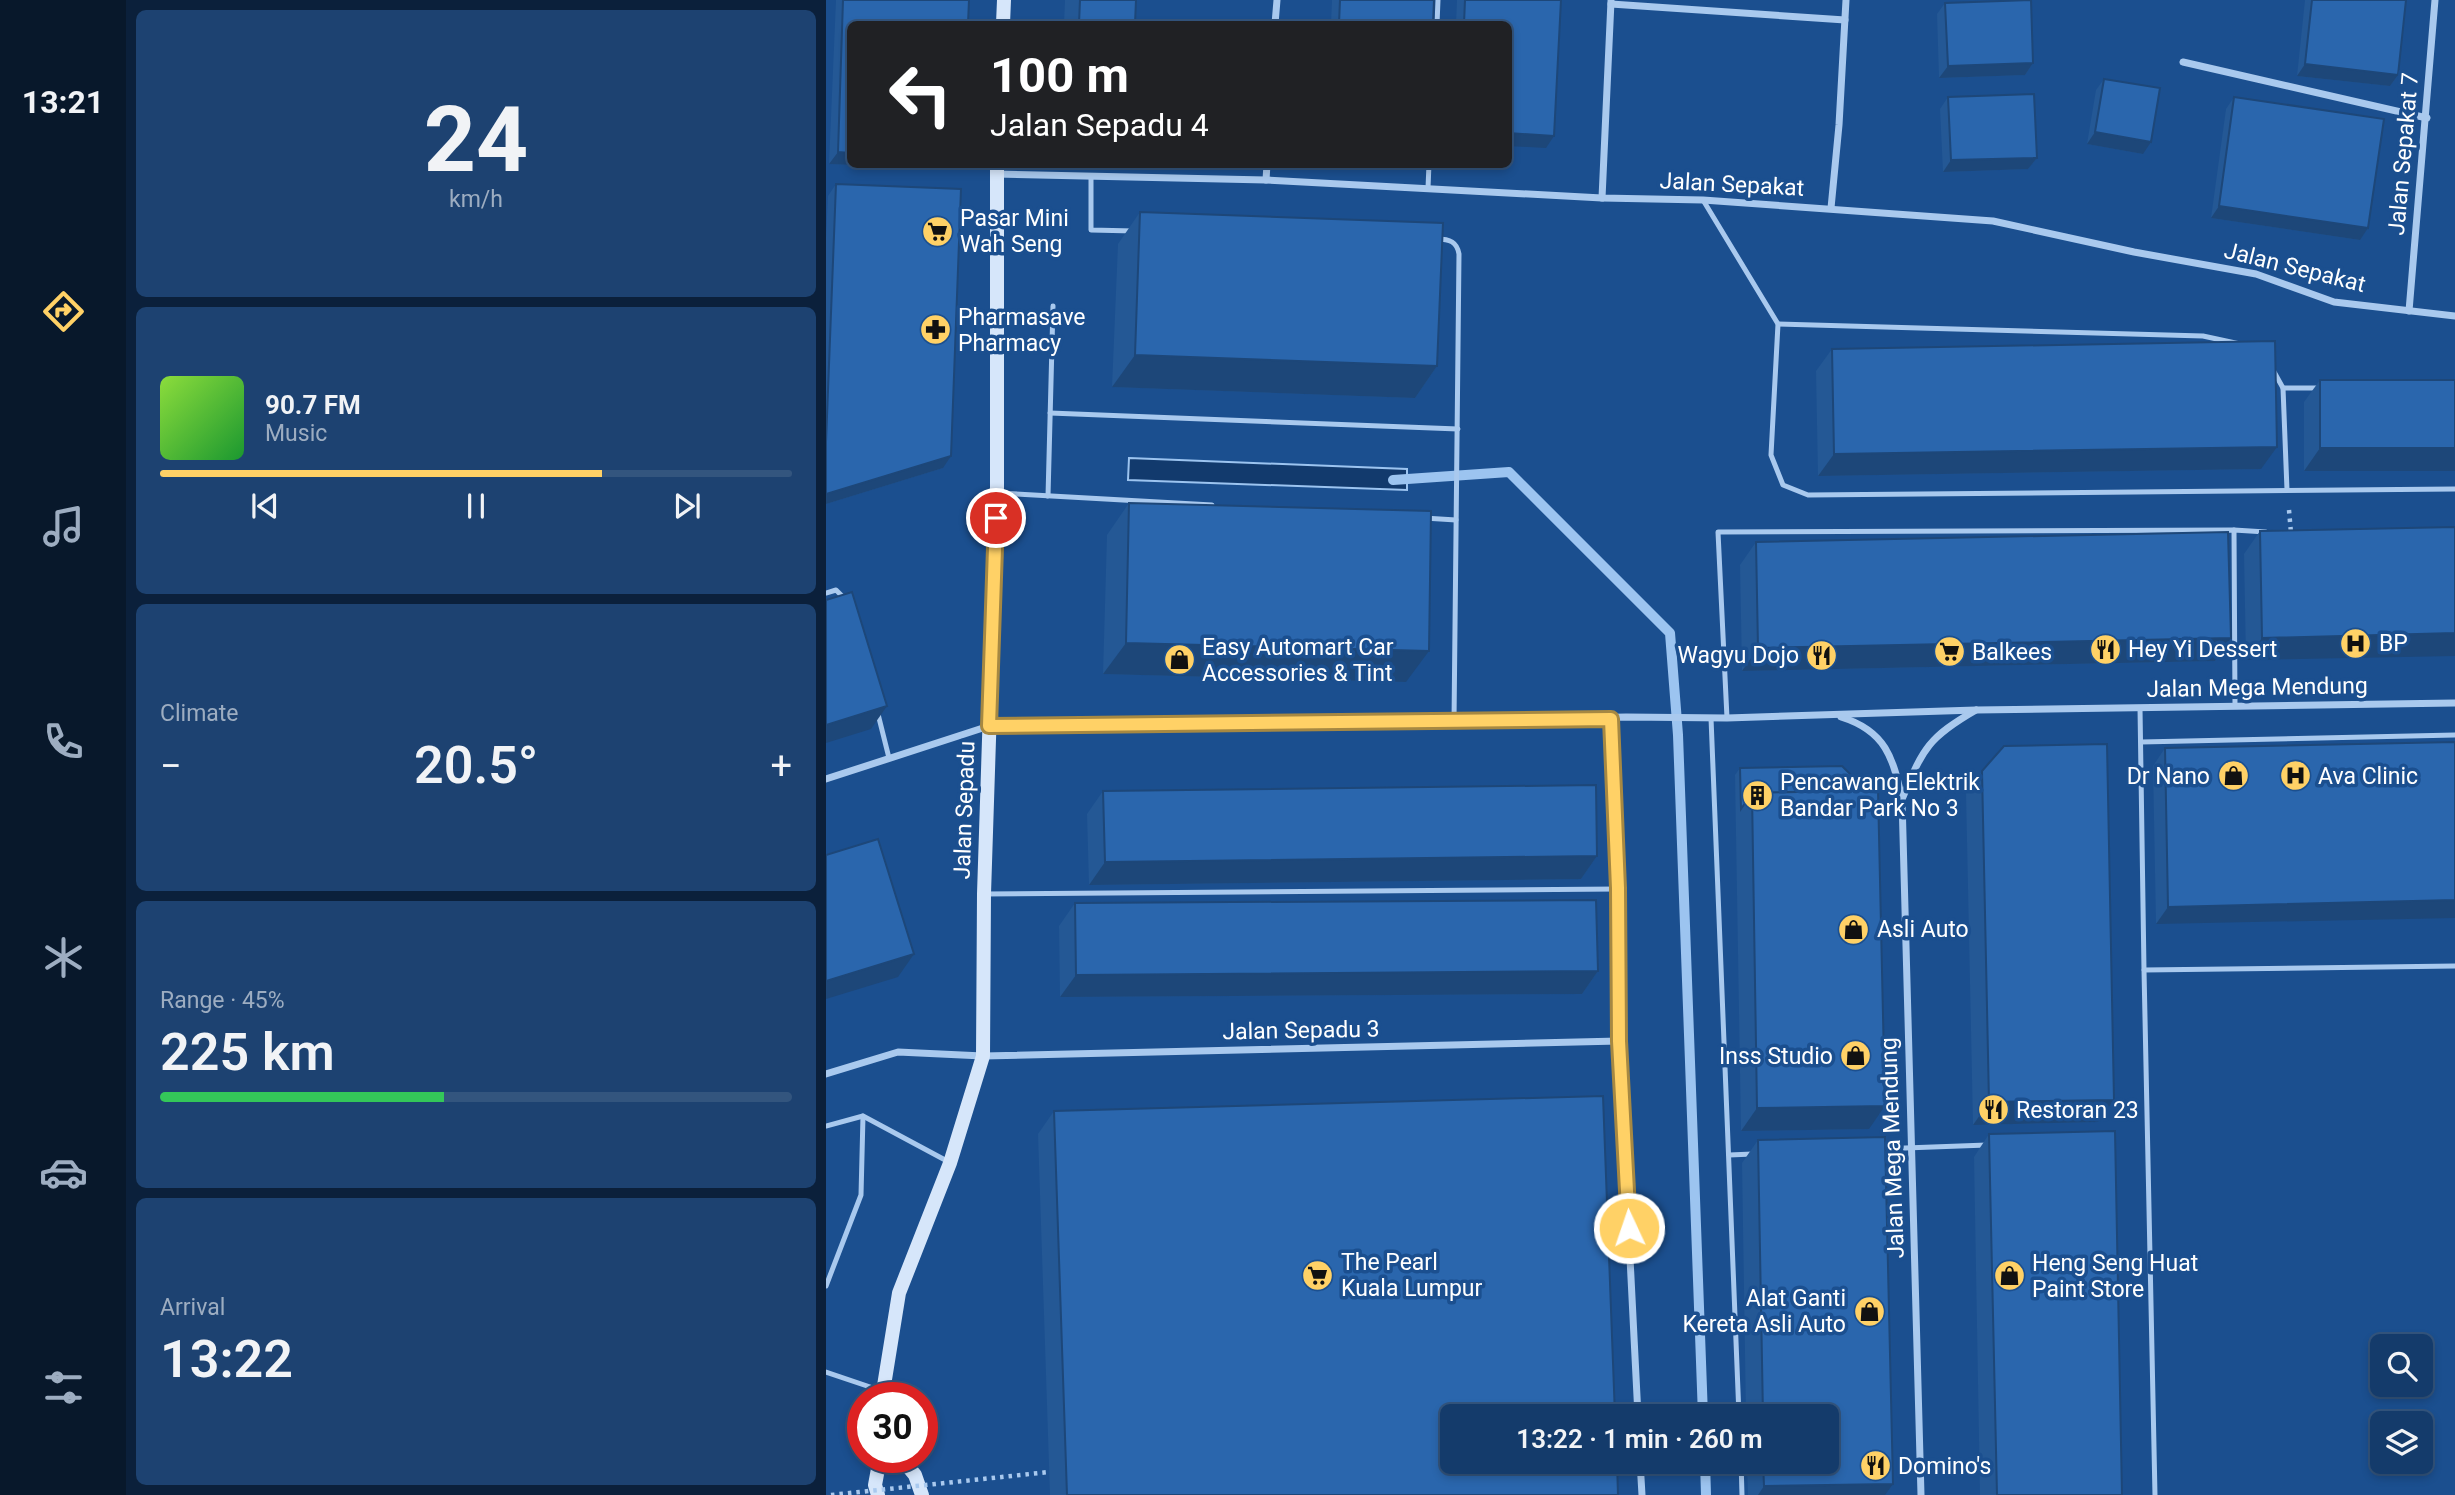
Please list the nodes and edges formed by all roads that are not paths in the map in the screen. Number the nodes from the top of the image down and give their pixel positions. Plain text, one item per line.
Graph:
1 (1004, 0) edge
2 (1277, 0) edge
3 (1438, 0) edge
4 (1846, 0) edge
5 (2435, 0) edge
6 (1611, 2) edge
7 (1845, 20) junction
8 (1003, 21) edge
9 (1275, 21) edge
10 (1437, 21) edge
11 (2183, 62) dead end
12 (2427, 118) junction
13 (1267, 168) edge
14 (1429, 168) edge
15 (996, 169) edge
16 (1091, 176) junction
17 (1266, 180) junction
18 (1427, 188) junction
19 (1602, 198) junction
20 (1703, 200) junction
21 (1831, 208) junction
22 (1145, 231) edge
23 (1430, 238) edge
24 (1053, 306) dead end
25 (2409, 311) junction
26 (2455, 316) edge
27 (1778, 324) junction
28 (2252, 348) edge
29 (2267, 360) edge
30 (2283, 388) junction
31 (2323, 388) edge
32 (1050, 413) junction
33 (1458, 429) junction
34 (2455, 489) edge
35 (2287, 490) junction
36 (997, 492) junction
37 (1048, 496) junction
38 (1224, 506) edge
39 (1415, 517) edge
40 (1456, 520) junction
41 (2234, 530) junction
42 (2268, 532) edge
43 (826, 593) edge
44 (852, 607) edge
45 (2455, 703) edge
46 (2235, 706) junction
47 (877, 708) edge
48 (2140, 708) junction
49 (1976, 710) junction
50 (1834, 714) junction
51 (1711, 718) junction
52 (1727, 718) junction
53 (1611, 719) junction
54 (1454, 721) junction
55 (989, 726) junction
56 (2455, 735) edge
57 (2141, 742) junction
58 (889, 758) junction
59 (826, 779) edge
60 (1902, 799) junction
61 (1618, 888) junction
62 (984, 894) junction
63 (2455, 966) edge
64 (2144, 970) junction
65 (1619, 1041) junction
66 (983, 1056) junction
67 (826, 1074) edge
68 (863, 1116) junction
69 (826, 1126) edge
70 (1995, 1145) edge
71 (1911, 1148) junction
72 (1872, 1149) edge
73 (1729, 1154) junction
74 (1755, 1154) edge
75 (950, 1163) junction
76 (826, 1286) edge
77 (826, 1372) edge
78 (850, 1382) edge
79 (884, 1382) edge
80 (1637, 1404) edge
81 (1739, 1404) edge
82 (877, 1473) edge
83 (913, 1473) edge
84 (1641, 1474) edge
85 (1741, 1474) edge
86 (878, 1495) edge
87 (922, 1495) edge
88 (1642, 1495) edge
89 (1742, 1495) edge
90 (1921, 1495) edge
91 (2155, 1495) edge

1 - 8 street
2 - 9 street
3 - 10 lane
4 - 7 street
5 - 12 street, Jalan Sepakat 7
6 - 7 street
6 - 19 street
7 - 21 street
11 - 12 street
12 - 25 street, Jalan Sepakat 7
13 - 17 street
14 - 18 lane
15 - 16 street, Jalan Sepakat
15 - 36 street, Jalan Sepadu
16 - 17 street, Jalan Sepakat
16 - 22 lane
17 - 18 street, Jalan Sepakat
18 - 19 street, Jalan Sepakat
19 - 20 street, Jalan Sepakat
20 - 21 street, Jalan Sepakat
20 - 27 lane
21 - 25 street, Jalan Sepakat
23 - 33 lane
24 - 32 lane
25 - 26 street, Jalan Sepakat
27 - 28 lane
27 - 35 lane
29 - 30 lane
30 - 31 lane
30 - 35 lane
32 - 33 lane
32 - 37 lane
33 - 40 lane
34 - 35 lane
36 - 37 lane
36 - 55 street, Jalan Sepadu
37 - 38 lane
39 - 40 lane
40 - 54 lane
41 - 42 lane
41 - 46 lane
41 - 52 lane
43 - 44 lane
45 - 46 street, Jalan Mega Mendung
46 - 48 street, Jalan Mega Mendung
47 - 58 lane
48 - 49 street, Jalan Mega Mendung
48 - 57 lane
49 - 50 street, Jalan Mega Mendung
49 - 60 street, Jalan Mega Mendung
50 - 52 street, Jalan Mega Mendung
50 - 60 street, Jalan Mega Mendung
51 - 52 street, Jalan Mega Mendung
51 - 53 street, Jalan Mega Mendung
51 - 73 lane
53 - 54 street, Jalan Mega Mendung
53 - 61 street
54 - 55 street, Jalan Mega Mendung
55 - 58 street, Jalan Mega Mendung
55 - 62 street, Jalan Sepadu
56 - 57 lane
57 - 64 lane
58 - 59 street, Jalan Mega Mendung
60 - 71 street, Jalan Mega Mendung
61 - 62 lane
61 - 65 street
62 - 66 street, Jalan Sepadu
63 - 64 lane
64 - 91 lane
65 - 66 street, Jalan Sepadu 3
65 - 80 street
66 - 67 street, Jalan Sepadu 3
66 - 75 street, Jalan Sepadu
68 - 69 lane
68 - 75 lane
68 - 76 lane
70 - 71 lane
71 - 72 lane
71 - 90 street, Jalan Mega Mendung
73 - 74 lane
73 - 81 lane
75 - 79 street, Jalan Sepadu
77 - 78 lane
82 - 86 street
83 - 87 street
84 - 88 street
85 - 89 lane

